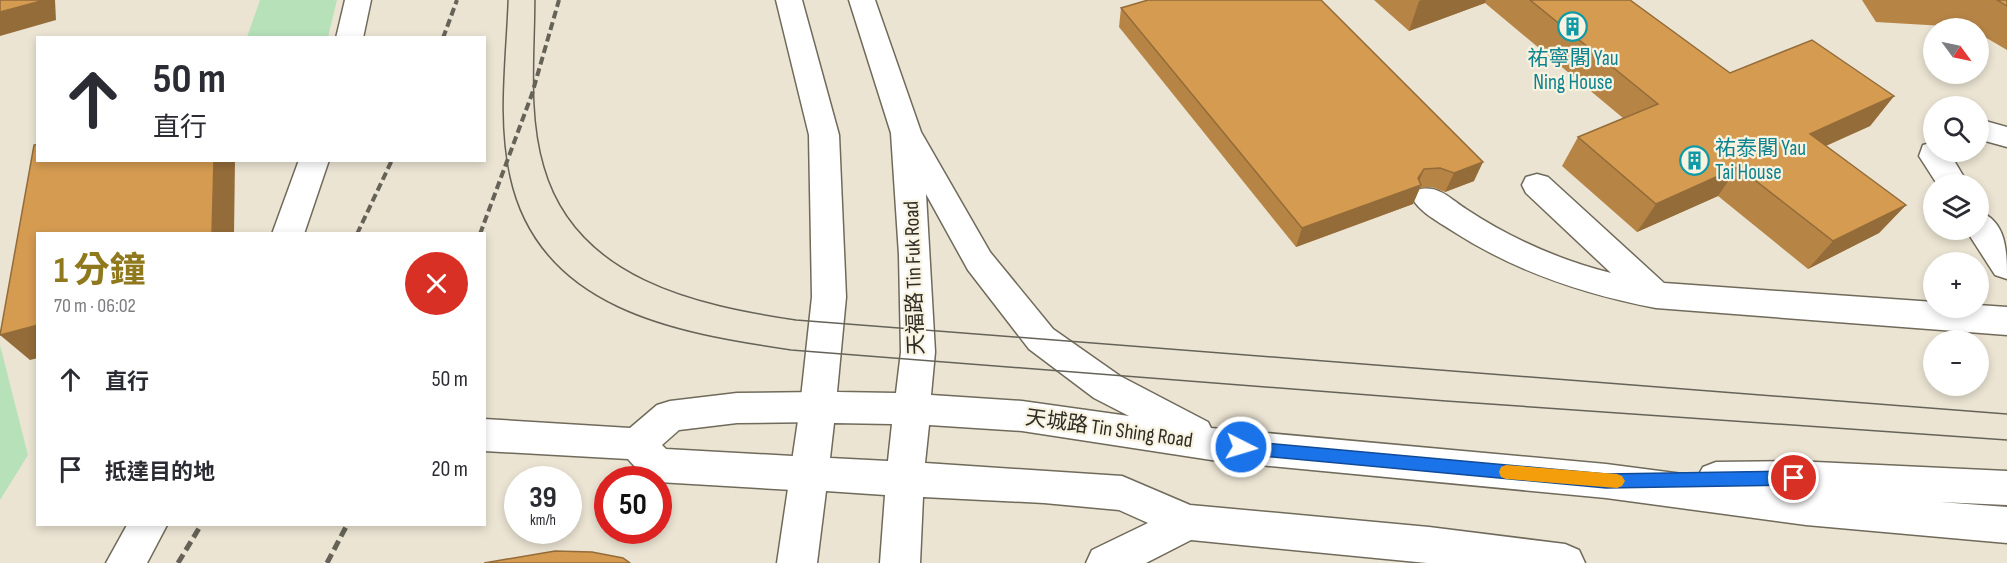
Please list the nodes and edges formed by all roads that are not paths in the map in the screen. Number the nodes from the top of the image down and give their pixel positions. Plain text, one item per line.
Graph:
1 (358, 0) edge
2 (789, 0) edge
3 (862, 0) edge
4 (349, 36) edge
5 (1989, 132) edge
6 (906, 133) junction
7 (2007, 137) edge
8 (313, 162) edge
9 (1537, 185) dead end
10 (1428, 198) dead end
11 (289, 232) edge
12 (1656, 295) junction
13 (2007, 321) edge
14 (818, 407) junction
15 (913, 409) junction
16 (486, 435) edge
17 (637, 444) junction
18 (1218, 445) junction
19 (810, 474) junction
20 (905, 479) junction
21 (1606, 481) junction
22 (2007, 488) edge
23 (1188, 522) junction
24 (2007, 525) edge
25 (147, 526) edge
26 (126, 563) edge
27 (797, 563) edge
28 (900, 563) edge
29 (1106, 563) edge
30 (1565, 563) edge

1 - 4 main road
2 - 14 main road
3 - 6 main road, 天福路 Tin Fuk Road
5 - 7 main road
6 - 15 main road, 天福路 Tin Fuk Road
6 - 18 main road
8 - 11 main road
9 - 12 main road
10 - 12 main road
12 - 13 main road
14 - 15 main road, 天城路 Tin Shing Road
14 - 17 main road, 天城路 Tin Shing Road
14 - 19 main road
15 - 18 main road, 天城路 Tin Shing Road
15 - 20 main road, 天福路 Tin Fuk Road
16 - 17 main road
17 - 19 main road
18 - 21 main road, 天城路 Tin Shing Road
19 - 20 main road
19 - 27 main road
20 - 23 main road
20 - 28 main road, 天福路 Tin Fuk Road
21 - 22 main road
21 - 24 main road, 天城路 Tin Shing Road
23 - 29 main road
23 - 30 main road
25 - 26 main road

